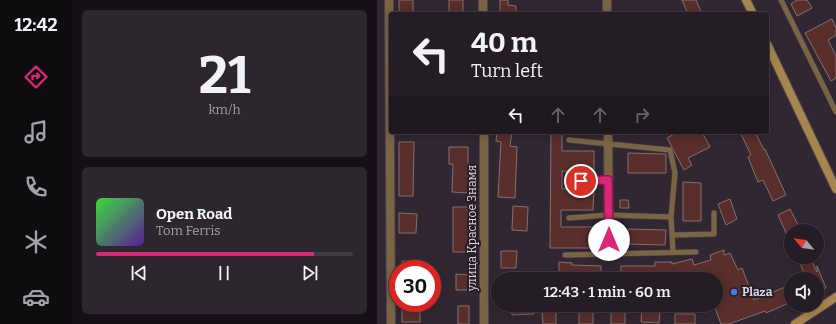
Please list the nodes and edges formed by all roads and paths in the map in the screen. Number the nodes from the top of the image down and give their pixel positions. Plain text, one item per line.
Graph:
1 (389, 0) edge
2 (483, 0) edge
3 (607, 0) edge
4 (746, 0) edge
5 (781, 0) edge
6 (389, 12) edge
7 (483, 12) edge
8 (607, 12) edge
9 (752, 12) edge
10 (769, 48) edge
11 (836, 112) edge
12 (390, 134) edge
13 (484, 134) edge
14 (608, 134) edge
15 (569, 140) dead end
16 (608, 143) junction
17 (608, 180) junction
18 (568, 181) dead end
19 (836, 189) edge
20 (713, 213) dead end
21 (608, 215) junction
22 (671, 217) junction
23 (569, 218) dead end
24 (672, 235) junction
25 (673, 252) junction
26 (696, 252) dead end
27 (609, 253) junction
28 (565, 256) dead end
29 (836, 298) edge
30 (391, 324) edge
31 (484, 324) edge
32 (795, 324) edge

1 - 6 street
2 - 7 street
3 - 8 street
4 - 9 main road
5 - 11 lane
10 - 19 main road
12 - 30 street
13 - 31 street, улица Красное Знамя
14 - 16 street
15 - 16 lane
16 - 17 street
16 - 22 lane
17 - 18 lane
17 - 21 street
20 - 24 lane
21 - 22 lane
21 - 23 lane
21 - 27 street
22 - 24 lane
24 - 25 lane
25 - 26 lane
25 - 27 lane
27 - 28 lane
29 - 32 main road

